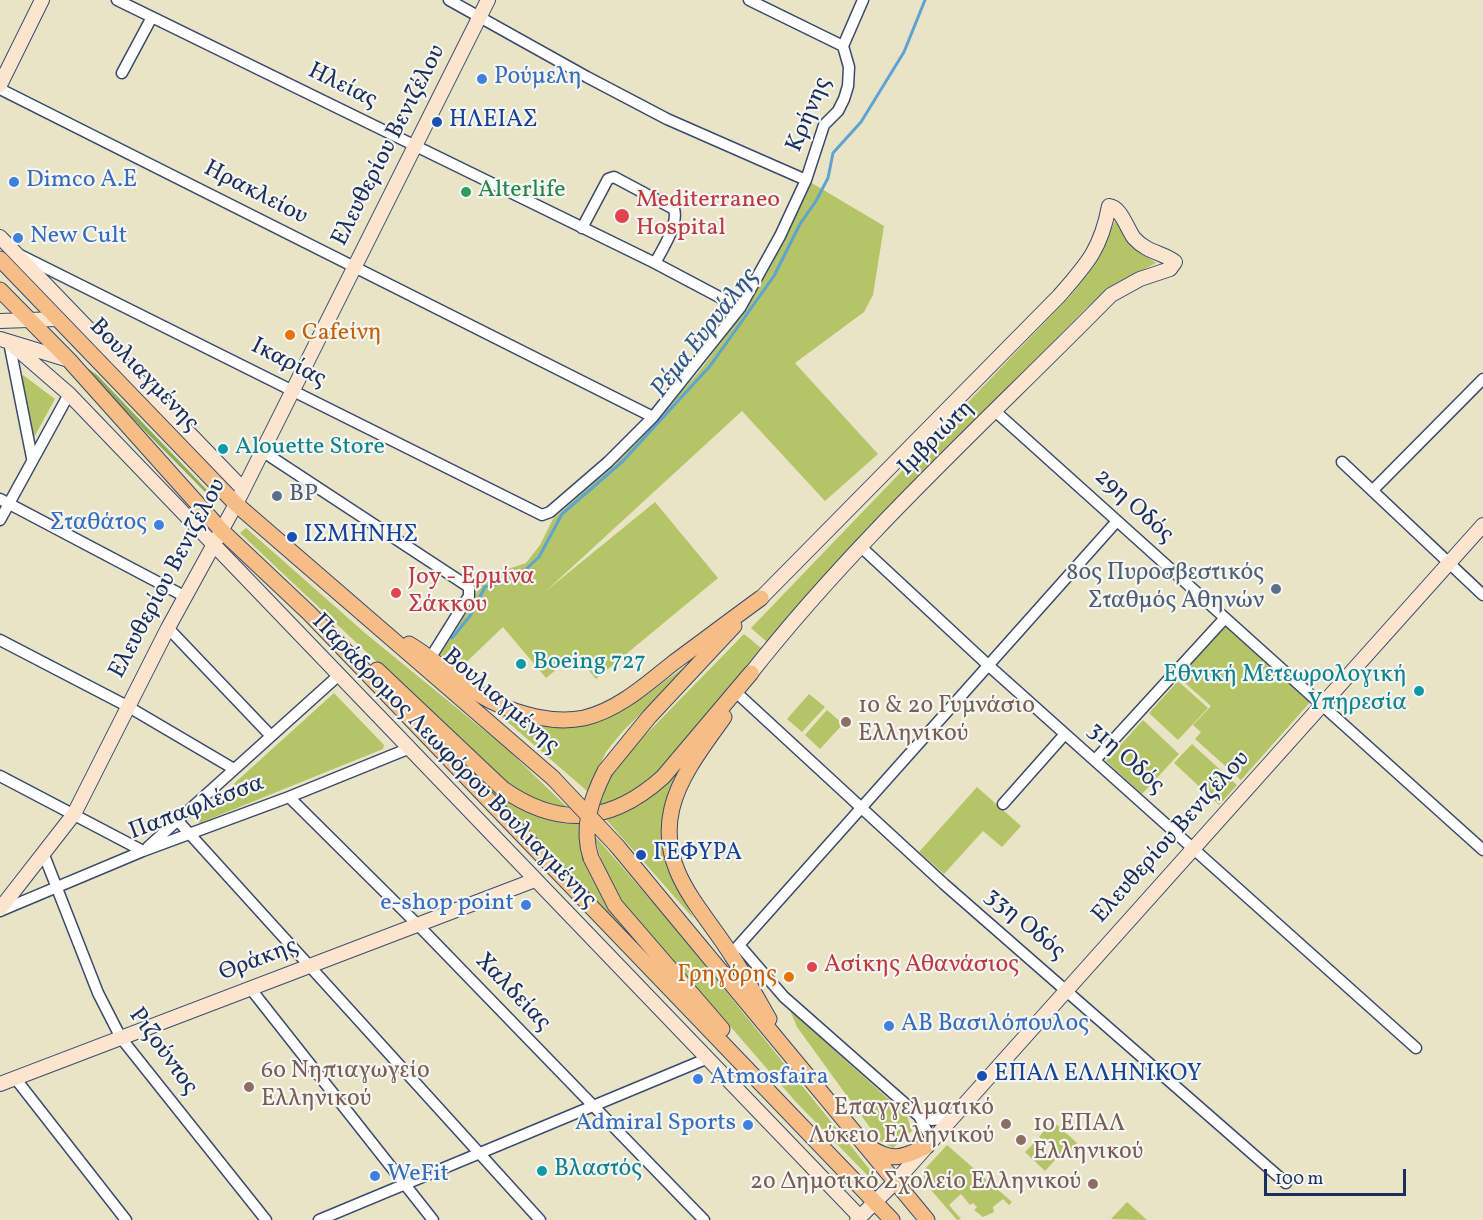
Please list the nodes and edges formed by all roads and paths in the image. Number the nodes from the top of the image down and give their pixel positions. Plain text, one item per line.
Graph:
1 (42, 0) edge
2 (117, 0) edge
3 (449, 0) edge
4 (488, 0) edge
5 (749, 0) edge
6 (863, 0) edge
7 (481, 16) junction
8 (152, 17) junction
9 (843, 46) junction
10 (122, 73) dead end
11 (0, 87) edge
12 (415, 146) junction
13 (806, 180) junction
14 (582, 228) junction
15 (0, 237) edge
16 (14, 252) junction
17 (0, 259) edge
18 (655, 263) junction
19 (354, 268) junction
20 (0, 290) edge
21 (740, 309) junction
22 (28, 319) junction
23 (57, 319) junction
24 (0, 321) edge
25 (5, 341) edge
26 (69, 360) junction
27 (1483, 379) edge
28 (293, 390) junction
29 (69, 394) junction
30 (996, 412) junction
31 (653, 417) junction
32 (262, 451) junction
33 (32, 458) junction
34 (1342, 462) dead end
35 (254, 467) junction
36 (227, 472) junction
37 (243, 489) junction
38 (1373, 490) junction
39 (4, 501) edge
40 (236, 504) junction
41 (542, 515) joint
42 (0, 520) edge
43 (1117, 521) junction
44 (1483, 525) edge
45 (222, 531) junction
46 (213, 545) junction
47 (860, 546) junction
48 (1450, 562) junction
49 (1483, 595) edge
50 (184, 596) junction
51 (761, 598) junction
52 (310, 614) junction
53 (1225, 618) junction
54 (168, 627) junction
55 (379, 628) junction
56 (0, 640) edge
57 (431, 657) junction
58 (988, 665) junction
59 (751, 673) junction
60 (339, 675) junction
61 (739, 695) junction
62 (1322, 704) junction
63 (127, 706) junction
64 (1065, 734) junction
65 (271, 736) junction
66 (410, 748) junction
67 (1095, 760) junction
68 (234, 769) junction
69 (0, 776) edge
70 (289, 797) junction
71 (1003, 804) dead end
72 (860, 809) junction
73 (74, 814) junction
74 (178, 821) junction
75 (191, 834) junction
76 (1194, 848) junction
77 (1483, 850) edge
78 (143, 851) junction
79 (44, 855) junction
80 (535, 880) junction
81 (58, 888) junction
82 (0, 910) edge
83 (417, 924) junction
84 (735, 950) junction
85 (308, 966) junction
86 (250, 988) junction
87 (1067, 989) junction
88 (121, 1038) junction
89 (1416, 1048) dead end
90 (706, 1059) junction
91 (793, 1059) junction
92 (15, 1078) junction
93 (0, 1084) edge
94 (593, 1106) junction
95 (788, 1111) junction
96 (919, 1116) junction
97 (952, 1118) junction
98 (862, 1143) junction
99 (930, 1143) junction
100 (478, 1154) junction
101 (895, 1182) junction
102 (1286, 1183) dead end
103 (404, 1184) junction
104 (882, 1213) edge
105 (859, 1218) edge
106 (126, 1220) edge
107 (266, 1220) edge
108 (319, 1220) edge
109 (433, 1220) edge
110 (540, 1220) edge
111 (704, 1220) edge
112 (927, 1220) edge

1 - 11 street
2 - 8 street, Ηλείας
3 - 7 street
4 - 7 street, Ελευθερίου Βενιζέλου
5 - 9 street
6 - 9 street
7 - 12 street, Ελευθερίου Βενιζέλου
7 - 13 street
8 - 10 street
8 - 12 street, Ηλείας
9 - 13 street, Κρήνης
11 - 19 street, Ηρακλείου
12 - 14 street, Ηλείας
12 - 19 street, Ελευθερίου Βενιζέλου
13 - 21 street, Κρήνης
14 - 18 street, Ηλείας
14 - 18 street
15 - 16 street
16 - 28 street, Ικαρίας
16 - 36 street
17 - 23 main road, Βουλιαγμένης
18 - 21 street, Ηλείας
19 - 28 street, Ελευθερίου Βενιζέλου
19 - 31 street, Ηρακλείου
20 - 22 main road, Βουλιαγμένης
21 - 31 street, Κρήνης
22 - 23 street
22 - 24 street
22 - 26 main road, Βουλιαγμένης
23 - 40 main road, Βουλιαγμένης
25 - 26 street
25 - 29 street, Παράδρομος Λεωφόρου Βουλιαγμένης
25 - 33 street
26 - 45 main road, Βουλιαγμένης
27 - 38 street
28 - 32 street, Ελευθερίου Βενιζέλου
28 - 41 street, Ικαρίας
29 - 33 street
29 - 46 street, Παράδρομος Λεωφόρου Βουλιαγμένης
30 - 43 street, 29η Οδός
30 - 47 street, Ιμβριώτη
30 - 51 street, Ιμβριώτη
31 - 41 street, Κρήνης
32 - 35 street, Ελευθερίου Βενιζέλου
32 - 57 street
33 - 39 street
34 - 38 street
35 - 36 street
35 - 37 street, Ελευθερίου Βενιζέλου
36 - 37 street
37 - 40 street, Ελευθερίου Βενιζέλου
38 - 48 street
39 - 42 street
39 - 50 street
40 - 45 street, Ελευθερίου Βενιζέλου
40 - 55 main road, Βουλιαγμένης
43 - 53 street, 29η Οδός
43 - 58 street
44 - 48 street, Ελευθερίου Βενιζέλου
45 - 46 street, Ελευθερίου Βενιζέλου
45 - 52 main road, Βουλιαγμένης
46 - 50 street, Ελευθερίου Βενιζέλου
46 - 60 street, Παράδρομος Λεωφόρου Βουλιαγμένης
47 - 58 street, 31η Οδός
47 - 59 street, Ιμβριώτη
48 - 49 street
48 - 62 street, Ελευθερίου Βενιζέλου
50 - 54 street, Ελευθερίου Βενιζέλου
51 - 57 main road
51 - 95 main road, bridge
52 - 59 main road
52 - 95 main road, Βουλιαγμένης
53 - 62 street, 29η Οδός
53 - 67 street
54 - 63 street, Ελευθερίου Βενιζέλου
54 - 65 street
55 - 57 main road
55 - 91 main road, Βουλιαγμένης, bridge
56 - 63 street
58 - 64 street, 31η Οδός
58 - 72 street
59 - 61 main road
60 - 65 street
60 - 66 street, Παράδρομος Λεωφόρου Βουλιαγμένης
61 - 72 street, 33η Οδός
61 - 84 main road
62 - 76 street, Ελευθερίου Βενιζέλου
62 - 77 street, 29η Οδός
63 - 68 street
63 - 73 street, Ελευθερίου Βενιζέλου
64 - 67 street, 31η Οδός
64 - 71 street
65 - 68 street
66 - 70 street, Παπαφλέσσα
66 - 80 street, Παράδρομος Λεωφόρου Βουλιαγμένης
67 - 76 street, 31η Οδός
68 - 74 street
69 - 73 street
70 - 75 street, Παπαφλέσσα
70 - 83 street, Χαλδείας
72 - 84 street
72 - 87 street, 33η Οδός
73 - 78 street
73 - 79 street, Ελευθερίου Βενιζέλου
74 - 75 street
74 - 78 street
75 - 78 street, Παπαφλέσσα
75 - 85 street
76 - 87 street, Ελευθερίου Βενιζέλου
76 - 89 street, 31η Οδός
78 - 81 street, Παπαφλέσσα
79 - 81 street, Ριζούντος
79 - 82 street, Ελευθερίου Βενιζέλου
80 - 83 street, Θράκης
80 - 90 street, Παράδρομος Λεωφόρου Βουλιαγμένης
81 - 82 street, Παπαφλέσσα
81 - 88 street, Ριζούντος
83 - 85 street, Θράκης
83 - 94 street, Χαλδείας
84 - 91 main road
84 - 96 street
85 - 86 street, Θράκης
85 - 100 street
86 - 88 street, Θράκης
86 - 103 street
87 - 97 street, Ελευθερίου Βενιζέλου
87 - 102 street, 33η Οδός
88 - 92 street, Θράκης
88 - 107 street, Ριζούντος
90 - 94 street
90 - 105 street, Παράδρομος Λεωφόρου Βουλιαγμένης
91 - 98 main road, Βουλιαγμένης
92 - 93 street, Θράκης
92 - 106 street
94 - 100 street
94 - 111 street, Χαλδείας
95 - 104 main road, Βουλιαγμένης
96 - 97 street
96 - 99 street
97 - 99 street, Ελευθερίου Βενιζέλου
98 - 99 main road
98 - 101 main road, Βουλιαγμένης
99 - 101 street, Ελευθερίου Βενιζέλου
100 - 103 street
100 - 110 street
101 - 104 street, Ελευθερίου Βενιζέλου
101 - 112 main road, Βουλιαγμένης
103 - 108 street
103 - 109 street
104 - 105 street, Ελευθερίου Βενιζέλου

